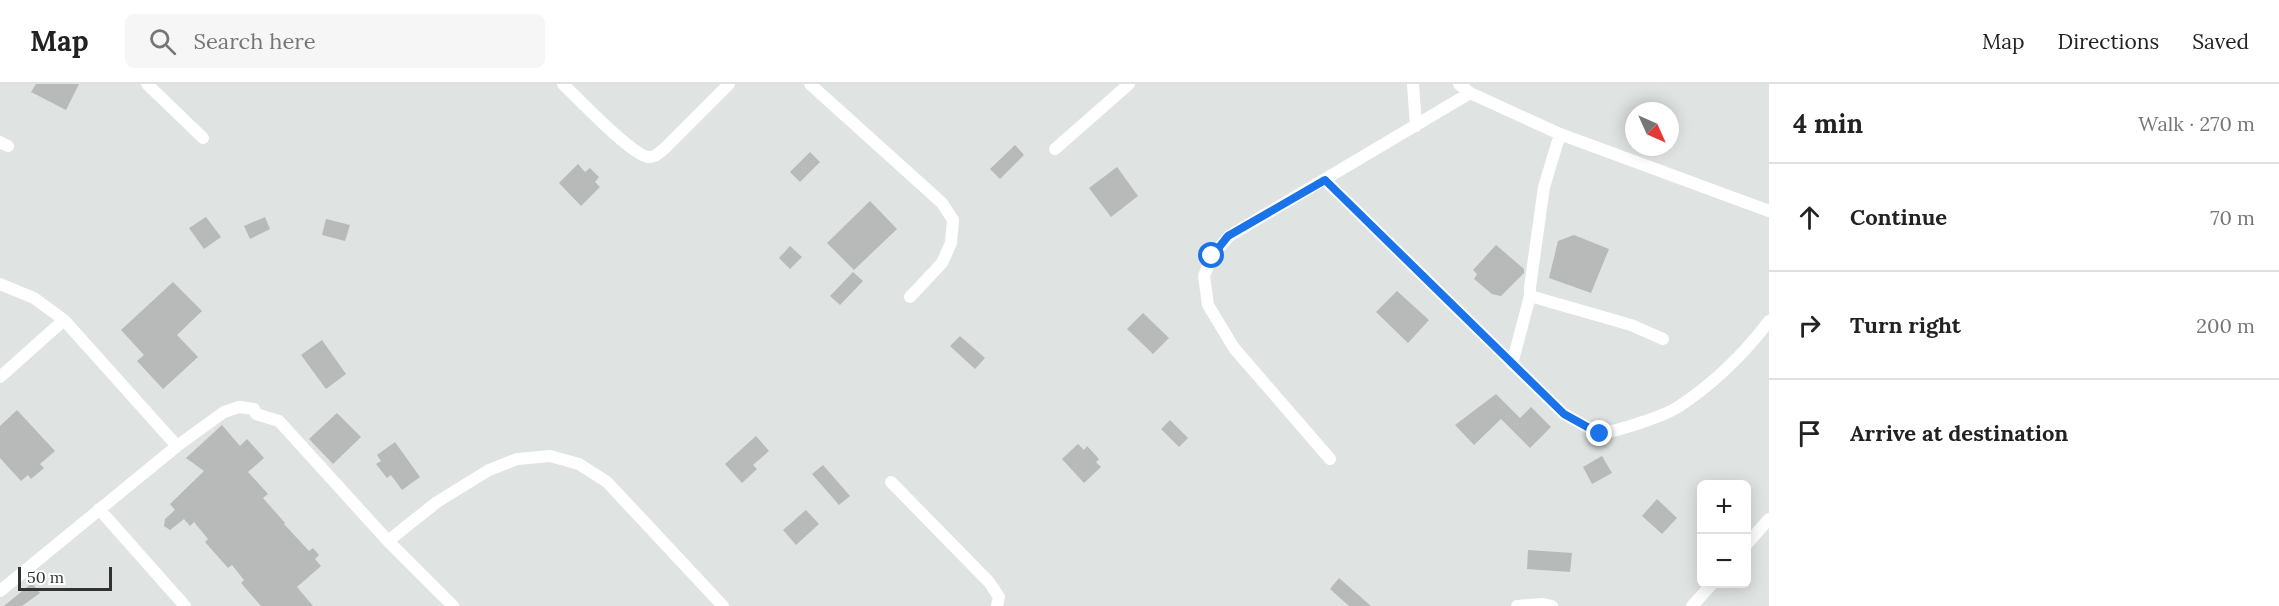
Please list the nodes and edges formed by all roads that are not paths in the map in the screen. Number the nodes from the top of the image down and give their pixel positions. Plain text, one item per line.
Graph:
1 (147, 84) edge
2 (562, 84) edge
3 (729, 84) edge
4 (1129, 84) edge
5 (1413, 84) edge
6 (1459, 84) edge
7 (815, 86) edge
8 (1470, 93) junction
9 (1416, 126) junction
10 (1560, 134) junction
11 (203, 138) dead end
12 (1055, 149) dead end
13 (1325, 180) junction
14 (1769, 211) edge
15 (0, 284) edge
16 (1530, 296) junction
17 (910, 297) dead end
18 (64, 320) junction
19 (1769, 321) edge
20 (1663, 339) dead end
21 (1512, 364) junction
22 (0, 377) edge
23 (177, 446) junction
24 (1330, 459) dead end
25 (891, 482) dead end
26 (99, 509) junction
27 (1769, 519) edge
28 (1751, 539) edge
29 (388, 541) junction
30 (1708, 588) edge
31 (0, 591) edge
32 (185, 606) edge
33 (453, 606) edge
34 (723, 606) edge
35 (997, 606) edge
36 (1517, 606) edge
37 (1552, 606) edge
38 (1692, 606) edge

1 - 11 street
2 - 3 street
4 - 12 street
5 - 9 street
6 - 8 street
7 - 17 street
8 - 9 street
8 - 10 street
9 - 13 street
10 - 14 street
10 - 16 street
13 - 21 street
13 - 24 street
15 - 18 street
16 - 20 street
16 - 21 street
18 - 22 street
18 - 23 street
19 - 21 street
23 - 26 street
23 - 29 street
25 - 35 street
26 - 31 street
26 - 32 street
27 - 28 street
29 - 33 street
29 - 34 street
30 - 38 street
36 - 37 street

